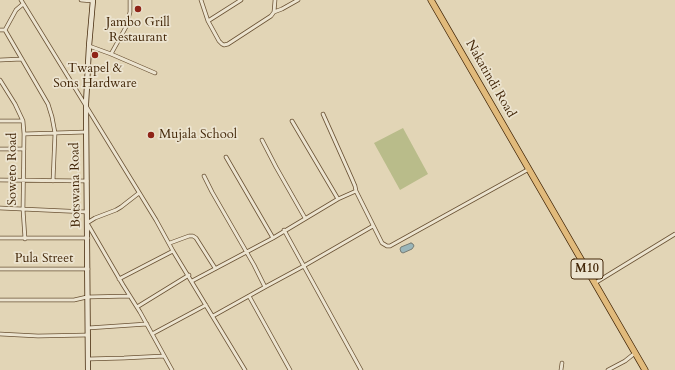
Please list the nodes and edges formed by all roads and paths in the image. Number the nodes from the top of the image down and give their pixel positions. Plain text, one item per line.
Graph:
1 (21, 0) edge
2 (81, 0) edge
3 (93, 0) edge
4 (130, 0) edge
5 (201, 0) edge
6 (241, 0) edge
7 (275, 0) edge
8 (298, 0) edge
9 (431, 0) edge
10 (23, 4) junction
11 (274, 12) junction
12 (208, 21) junction
13 (0, 30) edge
14 (5, 30) junction
15 (89, 46) junction
16 (111, 54) junction
17 (22, 59) junction
18 (0, 60) edge
19 (155, 73) dead end
20 (0, 80) edge
21 (0, 89) edge
22 (6, 89) junction
23 (86, 104) junction
24 (323, 114) dead end
25 (0, 121) edge
26 (23, 121) junction
27 (292, 121) dead end
28 (86, 132) junction
29 (24, 134) junction
30 (54, 134) junction
31 (262, 140) dead end
32 (24, 149) junction
33 (0, 150) edge
34 (226, 157) dead end
35 (529, 169) junction
36 (204, 176) dead end
37 (0, 180) edge
38 (24, 181) junction
39 (53, 181) junction
40 (87, 181) junction
41 (356, 191) junction
42 (139, 193) junction
43 (338, 199) junction
44 (0, 208) edge
45 (23, 209) junction
46 (87, 212) junction
47 (306, 218) junction
48 (87, 222) junction
49 (373, 226) junction
50 (284, 230) junction
51 (675, 234) edge
52 (0, 238) edge
53 (88, 238) junction
54 (273, 238) junction
55 (25, 239) junction
56 (170, 243) junction
57 (173, 251) junction
58 (246, 251) junction
59 (304, 266) junction
60 (215, 268) junction
61 (0, 269) edge
62 (88, 269) junction
63 (189, 275) junction
64 (120, 279) junction
65 (192, 280) junction
66 (595, 283) junction
67 (265, 286) junction
68 (130, 296) junction
69 (248, 296) junction
70 (88, 297) junction
71 (0, 300) edge
72 (206, 305) junction
73 (137, 307) junction
74 (213, 316) junction
75 (147, 324) junction
76 (88, 328) junction
77 (0, 334) edge
78 (152, 334) junction
79 (88, 335) junction
80 (635, 353) junction
81 (164, 356) junction
82 (88, 359) junction
83 (562, 363) dead end
84 (243, 369) edge
85 (88, 370) edge
86 (172, 370) edge
87 (290, 370) edge
88 (361, 370) edge
89 (561, 370) edge
90 (608, 370) edge
91 (646, 370) edge

1 - 10 street
2 - 3 street
3 - 15 street, Botswana Road
4 - 16 street
5 - 12 street
6 - 12 street
7 - 11 street
8 - 11 street
9 - 35 highway, Nakatindi Road / M10
10 - 14 street
10 - 23 street
11 - 12 street
13 - 14 street
14 - 17 street
15 - 16 street
15 - 23 street, Botswana Road
16 - 19 street
17 - 18 street
17 - 30 street
20 - 22 street, Soweto Road
21 - 22 street
22 - 26 street, Soweto Road
23 - 28 street, Botswana Road
23 - 42 street
24 - 41 street
25 - 26 street
26 - 29 street, Soweto Road
27 - 43 street
28 - 30 street
28 - 40 street, Botswana Road
29 - 30 street
29 - 32 street, Soweto Road
30 - 39 street
31 - 47 street
32 - 33 street
32 - 38 street, Soweto Road
34 - 54 street
35 - 49 street
35 - 66 highway, M10
36 - 58 street
37 - 38 street
38 - 39 street
38 - 45 street, Soweto Road
39 - 40 street
40 - 46 street, Botswana Road
41 - 43 street
41 - 49 street
42 - 48 street
42 - 56 street
43 - 47 street
44 - 45 street
45 - 46 street
45 - 55 street, Soweto Road
46 - 48 street, Botswana Road
47 - 50 street
48 - 53 street, Botswana Road
48 - 64 street
49 - 59 street
50 - 54 street
50 - 59 street
51 - 66 street
52 - 55 street
53 - 55 street
53 - 62 street, Botswana Road
54 - 58 street
56 - 57 street
56 - 60 street
57 - 63 street
57 - 64 street
58 - 60 street
58 - 67 street
59 - 67 street
59 - 88 street
60 - 65 street
61 - 62 street, Pula Street
62 - 70 street, Botswana Road
63 - 65 street
63 - 73 street
64 - 68 street
65 - 72 street
66 - 80 highway, M10
67 - 69 street
68 - 70 street
68 - 73 street
69 - 74 street
69 - 87 street
70 - 71 street
70 - 76 street, Botswana Road
72 - 74 street
72 - 78 street
73 - 75 street
74 - 84 street
75 - 76 street
75 - 78 street
76 - 79 street, Botswana Road
77 - 79 street
78 - 81 street
79 - 82 street, Botswana Road
80 - 90 street
80 - 91 highway, M10
81 - 82 street
81 - 86 street
82 - 85 street, Botswana Road
83 - 89 street

